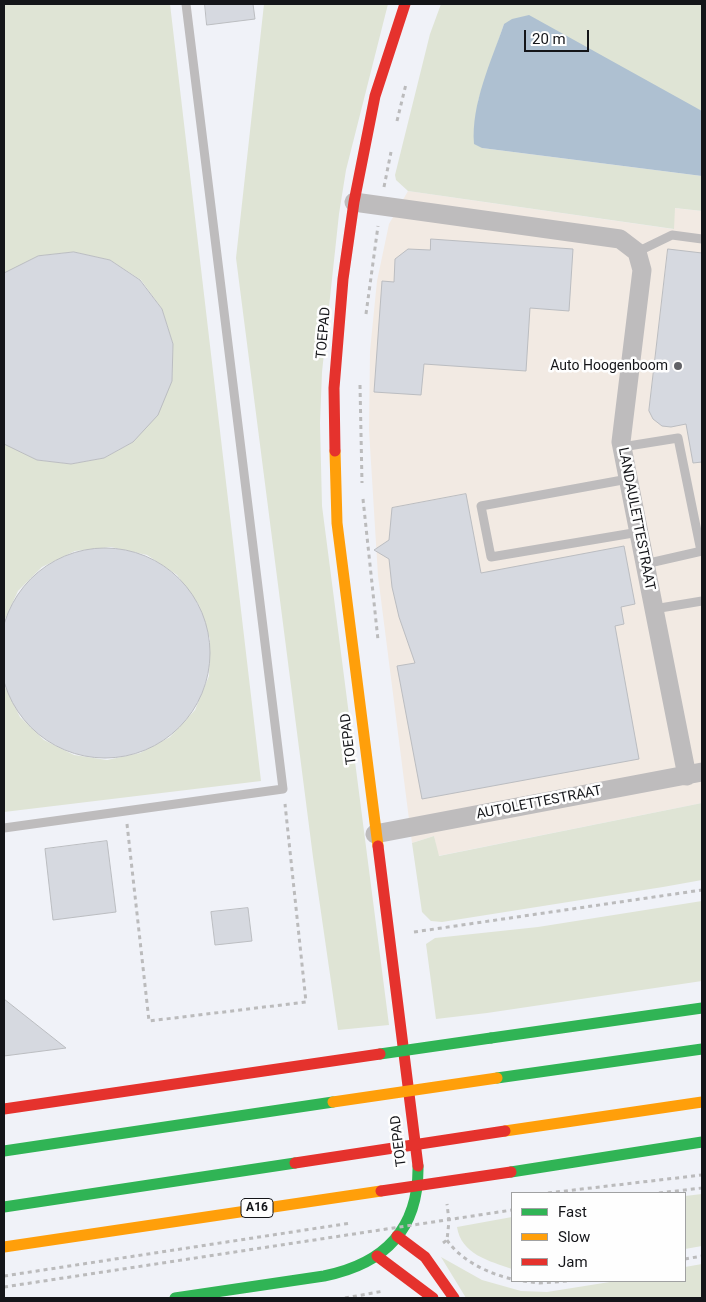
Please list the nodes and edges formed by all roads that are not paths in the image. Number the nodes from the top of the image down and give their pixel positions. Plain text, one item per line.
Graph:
1 (186, 4) edge
2 (405, 4) edge
3 (354, 202) junction
4 (702, 239) edge
5 (637, 252) junction
6 (622, 447) junction
7 (628, 479) junction
8 (639, 532) junction
9 (702, 551) edge
10 (646, 564) junction
11 (702, 601) edge
12 (654, 610) junction
13 (694, 774) edge
14 (4, 828) edge
15 (375, 834) junction
16 (702, 1008) edge
17 (702, 1049) edge
18 (702, 1102) edge
19 (4, 1109) edge
20 (702, 1142) edge
21 (4, 1151) edge
22 (4, 1207) edge
23 (398, 1236) junction
24 (4, 1247) edge
25 (378, 1256) junction
26 (175, 1298) edge
27 (433, 1298) edge
28 (454, 1298) edge

1 - 14 lane
2 - 3 main road, TOEPAD
3 - 5 street
3 - 15 main road, TOEPAD
4 - 5 lane
5 - 6 street, LANDAULETTESTRAAT
6 - 7 street, LANDAULETTESTRAAT
6 - 9 lane
7 - 8 street, LANDAULETTESTRAAT
7 - 8 lane
8 - 10 street, LANDAULETTESTRAAT
9 - 10 lane
10 - 12 street, LANDAULETTESTRAAT
11 - 12 lane
12 - 13 street, LANDAULETTESTRAAT
13 - 15 street, AUTOLETTESTRAAT
15 - 23 main road, TOEPAD
16 - 19 main road, bridge
17 - 21 main road, bridge
18 - 22 main road, bridge
20 - 24 main road, A16, bridge
23 - 25 main road, TOEPAD
23 - 28 main road
25 - 26 main road, TOEPAD
25 - 27 main road

